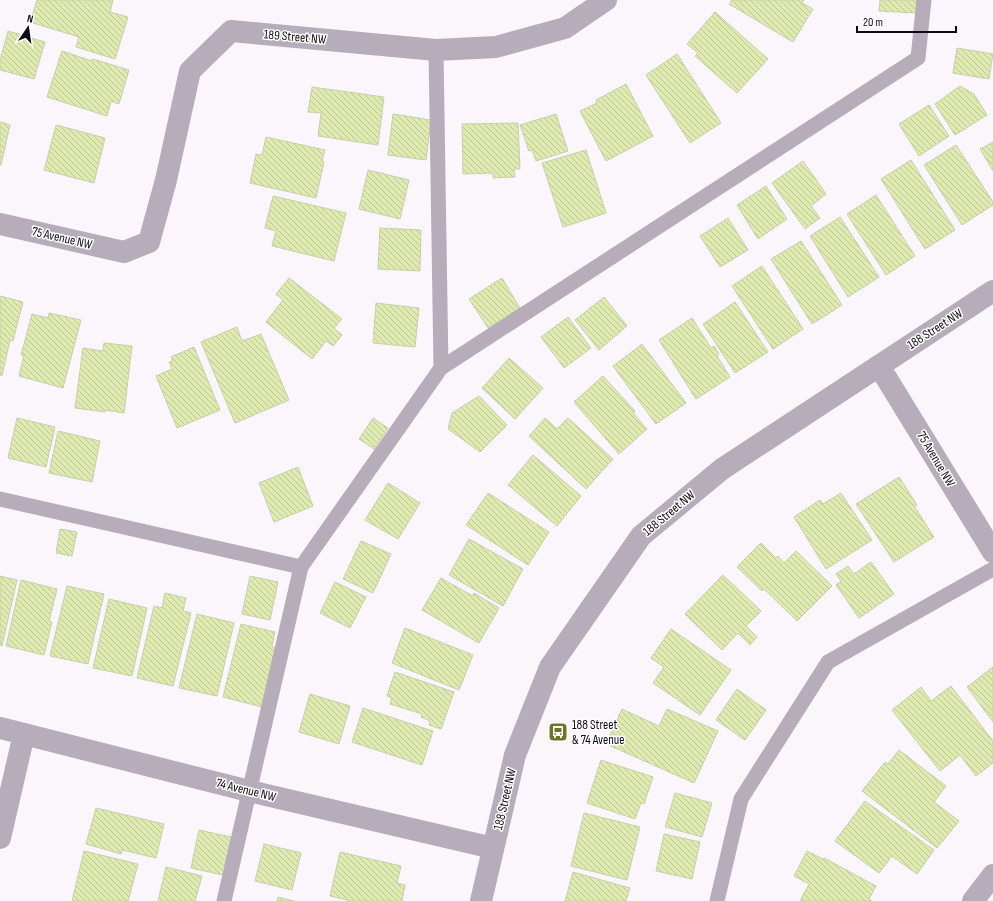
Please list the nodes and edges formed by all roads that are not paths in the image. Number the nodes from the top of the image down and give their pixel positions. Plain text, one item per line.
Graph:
1 (606, 0) edge
2 (924, 0) edge
3 (436, 50) junction
4 (0, 224) edge
5 (124, 252) joint
6 (993, 291) edge
7 (879, 366) junction
8 (442, 368) junction
9 (0, 499) edge
10 (993, 552) edge
11 (301, 567) junction
12 (993, 569) edge
13 (0, 728) edge
14 (24, 734) junction
15 (249, 791) junction
16 (0, 838) edge
17 (493, 848) junction
18 (993, 875) edge
19 (224, 901) edge
20 (481, 901) edge
21 (717, 901) edge
22 (973, 901) edge

1 - 3 street, 189 Street NW
2 - 8 lane
3 - 5 street, 189 Street NW
3 - 8 lane
4 - 5 street, 75 Avenue NW
6 - 7 street, 188 Street NW
7 - 10 street, 75 Avenue NW
7 - 17 street, 188 Street NW
8 - 11 lane
9 - 11 lane
11 - 15 lane
12 - 21 lane
13 - 14 street, 74 Avenue NW
14 - 15 street, 74 Avenue NW
14 - 16 street
15 - 17 street, 74 Avenue NW
15 - 19 lane
17 - 20 street, 188 Street NW
18 - 22 street

